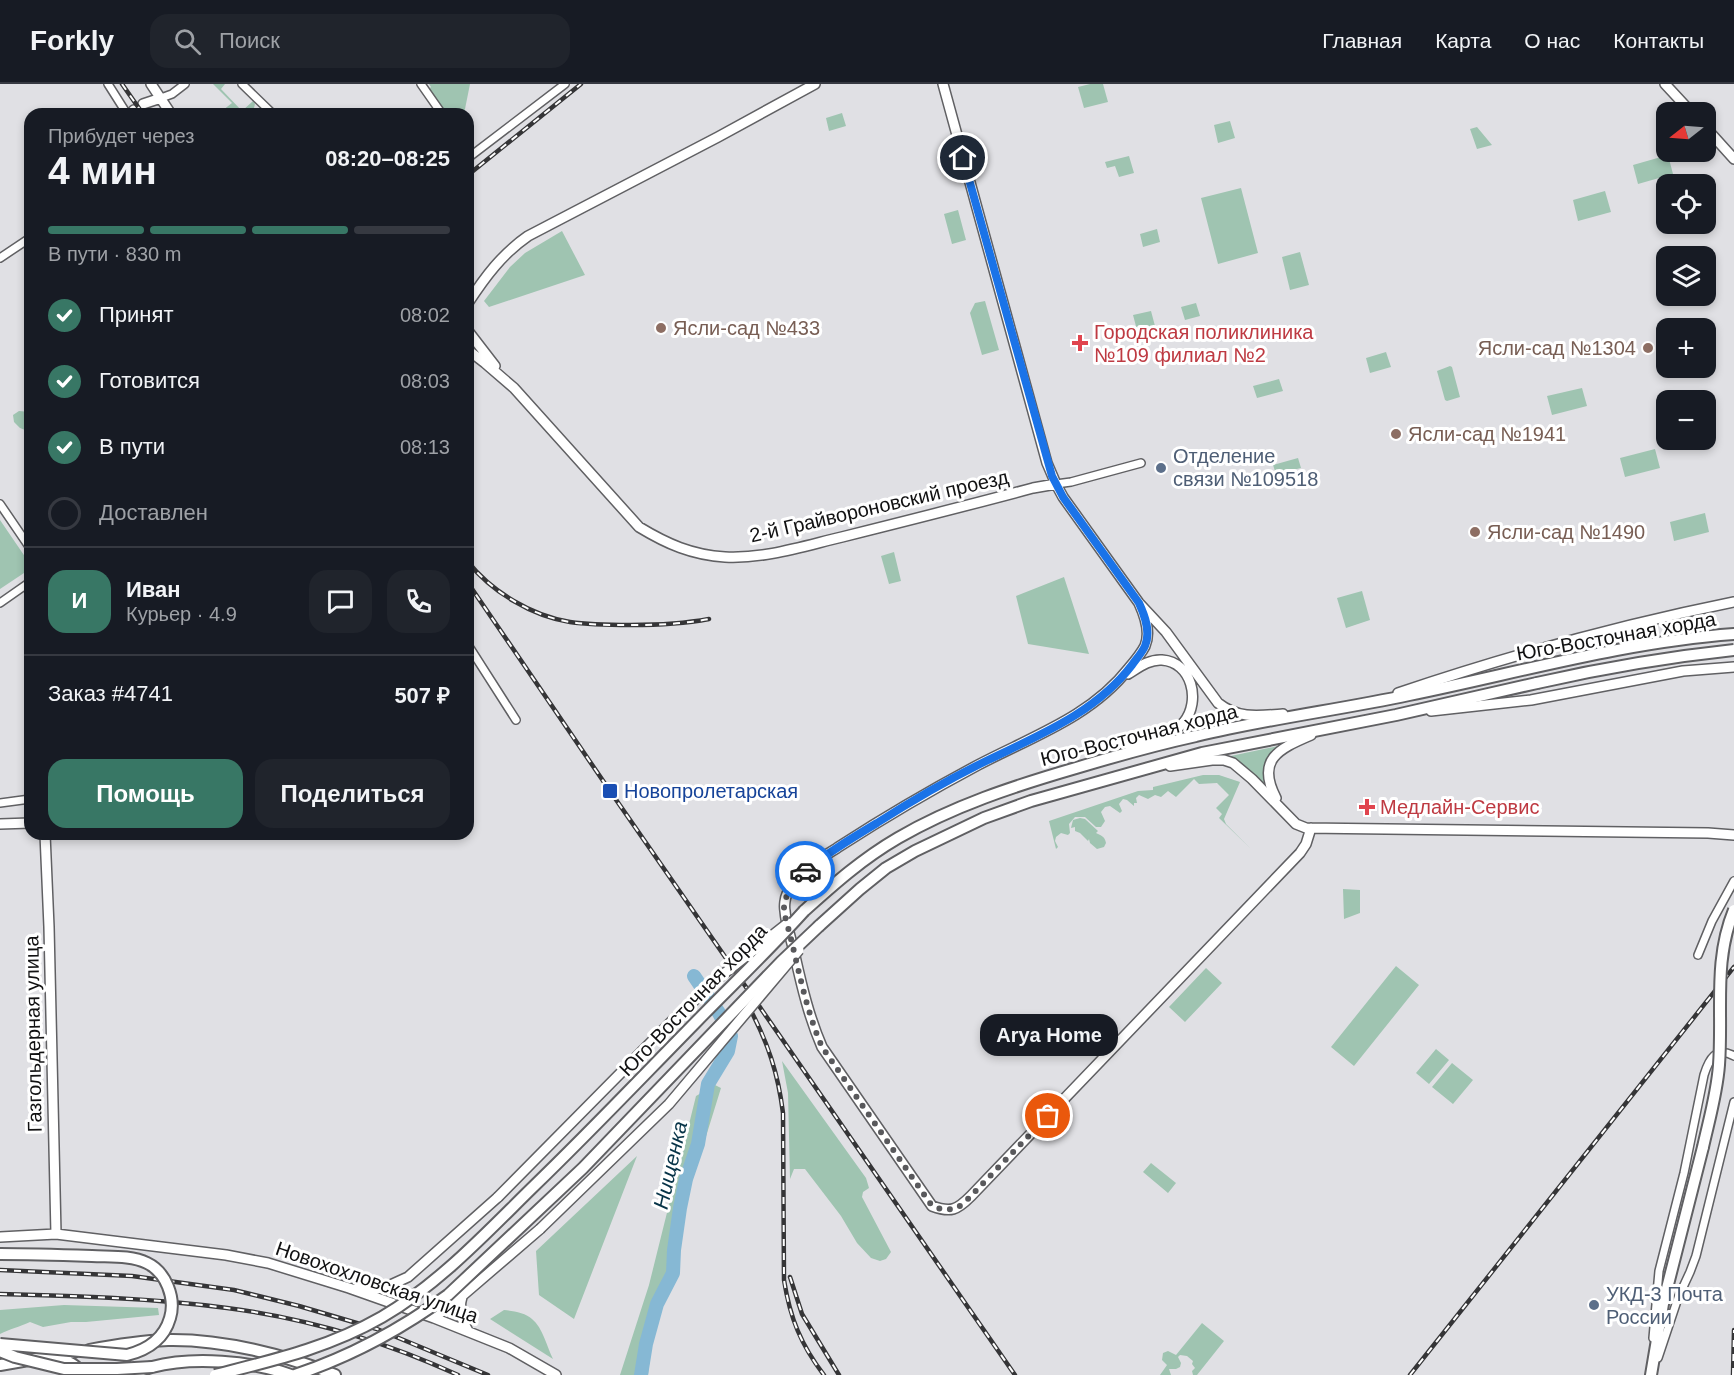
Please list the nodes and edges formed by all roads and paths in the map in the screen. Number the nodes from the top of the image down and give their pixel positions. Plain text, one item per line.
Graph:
1 (108, 84) edge
2 (151, 84) edge
3 (185, 84) edge
4 (242, 84) edge
5 (421, 84) edge
6 (565, 84) edge
7 (815, 84) edge
8 (943, 84) edge
9 (1665, 84) edge
10 (161, 98) junction
11 (1682, 102) edge
12 (130, 108) edge
13 (139, 108) edge
14 (167, 108) edge
15 (267, 108) edge
16 (438, 108) edge
17 (1716, 139) edge
18 (474, 151) edge
19 (1734, 159) edge
20 (24, 242) edge
21 (0, 258) edge
22 (474, 294) edge
23 (474, 339) edge
24 (474, 355) edge
25 (507, 382) junction
26 (1141, 463) dead end
27 (1056, 484) junction
28 (0, 504) edge
29 (24, 539) edge
30 (24, 586) edge
31 (1734, 602) edge
32 (0, 603) edge
33 (1139, 603) junction
34 (1734, 634) edge
35 (1734, 650) edge
36 (474, 654) edge
37 (1734, 667) edge
38 (1123, 677) junction
39 (1368, 703) junction
40 (1320, 711) junction
41 (1396, 715) junction
42 (516, 720) dead end
43 (1324, 729) junction
44 (1086, 765) junction
45 (1141, 770) junction
46 (24, 800) edge
47 (0, 802) edge
48 (1280, 806) junction
49 (24, 823) edge
50 (0, 824) edge
51 (1311, 828) junction
52 (1734, 835) edge
53 (45, 840) edge
54 (1734, 881) edge
55 (1734, 909) edge
56 (804, 911) junction
57 (819, 926) junction
58 (1698, 955) dead end
59 (1734, 1056) edge
60 (1734, 1102) edge
61 (56, 1234) junction
62 (0, 1237) edge
63 (0, 1254) edge
64 (349, 1288) junction
65 (462, 1296) junction
66 (434, 1318) junction
67 (468, 1331) junction
68 (0, 1344) edge
69 (0, 1351) edge
70 (42, 1358) junction
71 (0, 1365) edge
72 (152, 1367) junction
73 (1651, 1371) edge
74 (291, 1374) edge
75 (85, 1375) edge
76 (130, 1375) edge
77 (214, 1375) edge
78 (335, 1375) edge
79 (556, 1375) edge

1 - 12 street
2 - 10 main road
3 - 10 street
4 - 15 street
5 - 16 street
6 - 18 street
7 - 22 main road
8 - 27 main road
9 - 11 main road
10 - 13 main road
10 - 14 main road
17 - 19 main road
20 - 21 street
23 - 25 main road
24 - 25 main road, 2-й Грайвороновский проезд
25 - 27 main road, 2-й Грайвороновский проезд
26 - 27 street
27 - 33 main road
28 - 29 street
30 - 32 street
31 - 39 main road
33 - 38 main road
33 - 40 main road
34 - 39 main road, Юго-Восточная хорда
35 - 41 main road, Юго-Восточная хорда, bridge
36 - 42 street
37 - 41 main road
38 - 44 main road
38 - 51 main road
39 - 40 main road, Юго-Восточная хорда
40 - 44 main road, Юго-Восточная хорда
41 - 43 main road, Юго-Восточная хорда
43 - 45 main road, Юго-Восточная хорда
43 - 48 main road
44 - 56 main road, Юго-Восточная хорда
45 - 48 main road
45 - 57 main road, Юго-Восточная хорда
46 - 47 street
48 - 51 main road
49 - 50 main road
51 - 52 main road
53 - 61 main road, Газгольдерная улица
54 - 58 street
55 - 73 main road, bridge
56 - 64 main road, bridge
56 - 77 main road, Юго-Восточная хорда, bridge
57 - 65 main road, bridge
57 - 74 main road, Юго-Восточная хорда, bridge
59 - 73 street
60 - 73 street
61 - 62 main road, Новохохловская улица
61 - 64 main road, Новохохловская улица
63 - 68 main road, bridge
64 - 66 main road, Новохохловская улица
65 - 66 main road
65 - 67 main road
66 - 67 main road, Новохохловская улица
67 - 79 main road, Новохохловская улица
69 - 72 main road, Юго-Восточная хорда, bridge
70 - 71 main road
70 - 75 main road, bridge
70 - 78 main road
72 - 74 main road, Юго-Восточная хорда, bridge
72 - 76 main road, bridge

